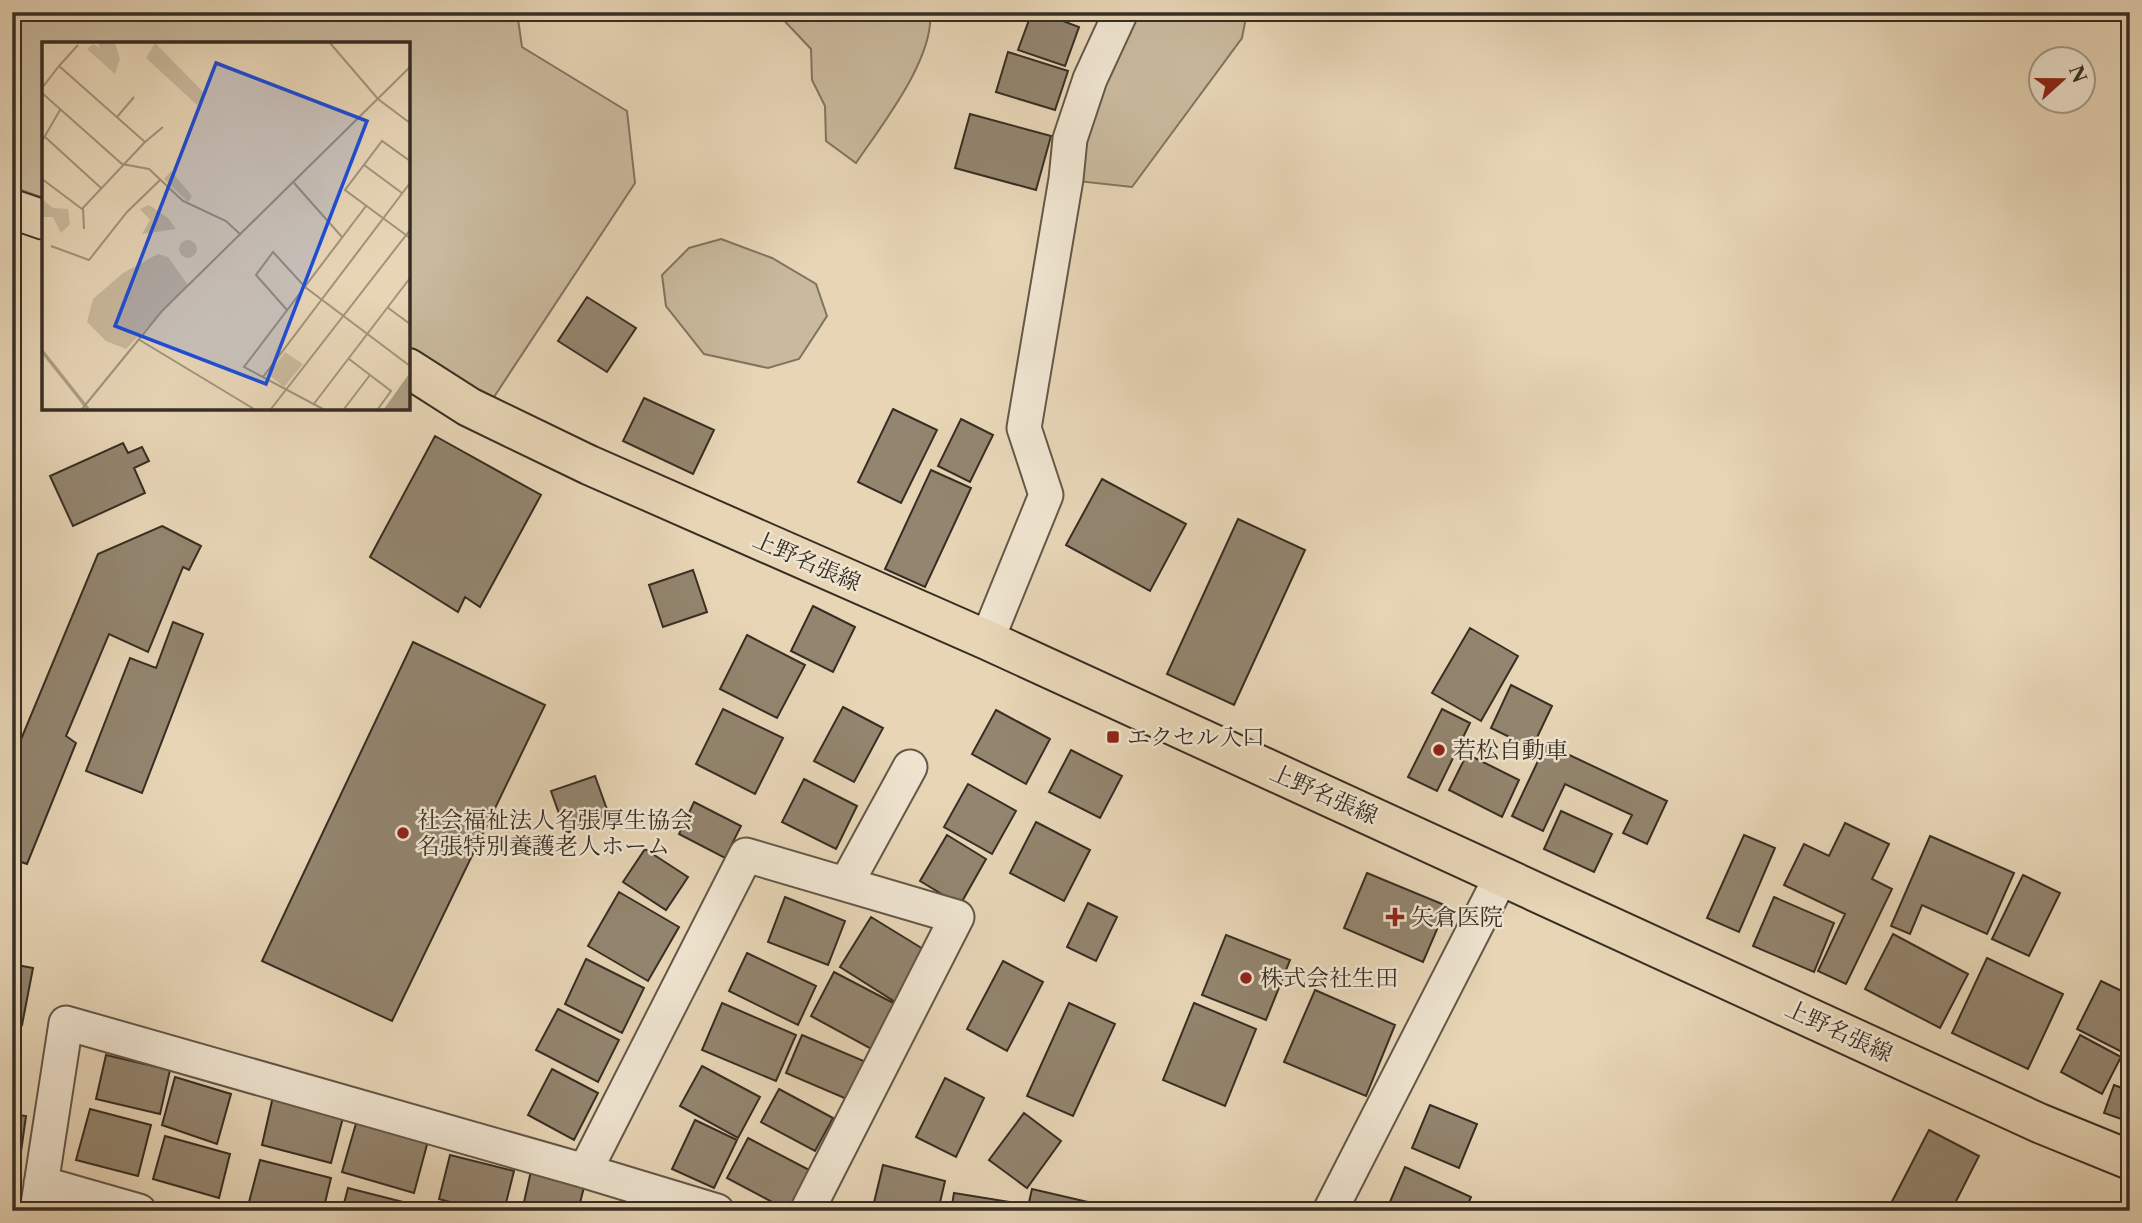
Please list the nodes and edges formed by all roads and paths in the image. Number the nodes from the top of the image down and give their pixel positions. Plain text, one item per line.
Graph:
1 (1121, 12) edge
2 (12, 209) edge
3 (42, 219) edge
4 (410, 369) edge
5 (987, 640) junction
6 (910, 767) dead end
7 (1502, 875) junction
8 (846, 884) junction
9 (2130, 1160) edge
10 (585, 1171) junction
11 (39, 1197) edge
12 (139, 1211) edge
13 (717, 1211) edge
14 (807, 1211) edge
15 (1331, 1211) edge

1 - 5 street
2 - 3 main road
4 - 5 main road, 上野名張線
5 - 7 main road, 上野名張線
6 - 8 street
7 - 9 main road, 上野名張線
7 - 15 street
8 - 10 street
8 - 14 street
10 - 11 street
10 - 13 street
11 - 12 street

